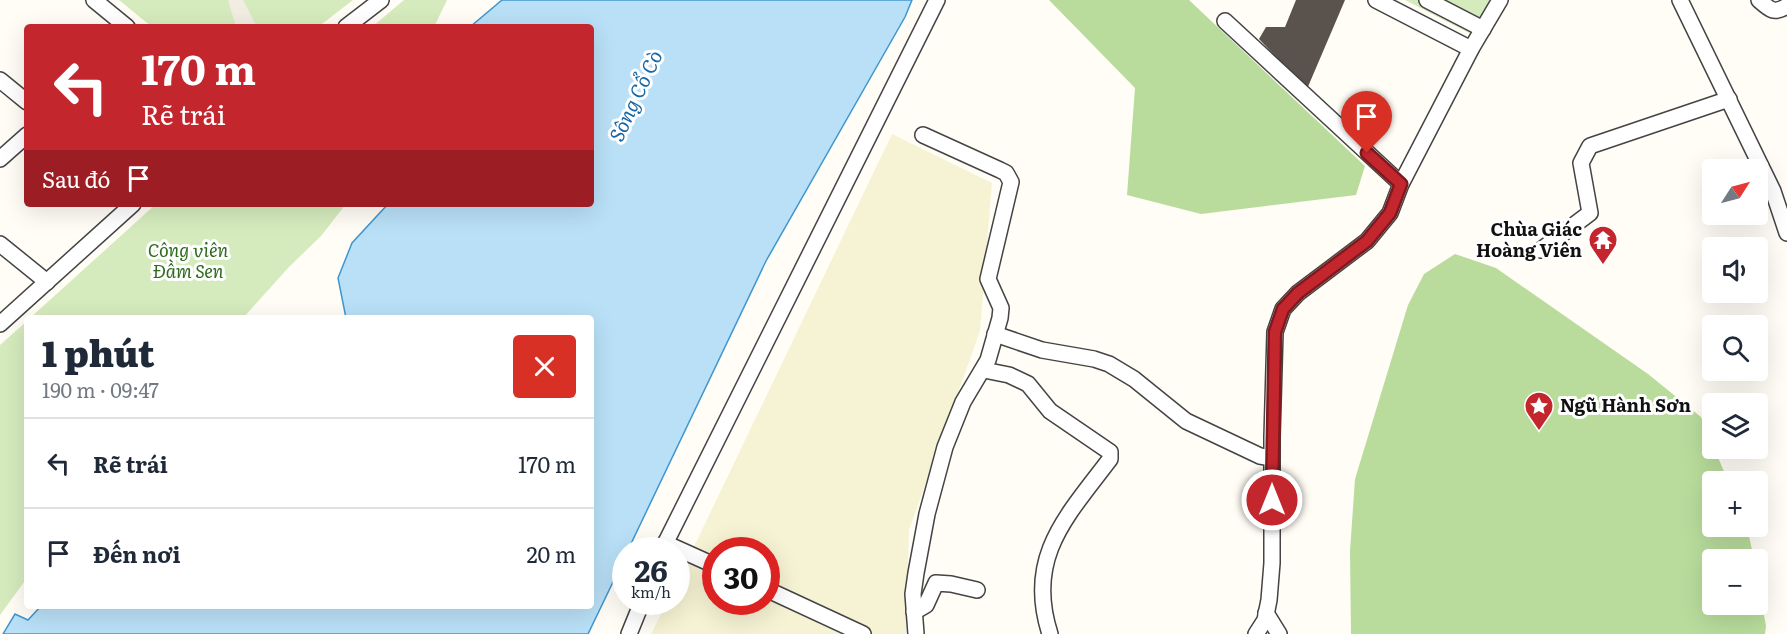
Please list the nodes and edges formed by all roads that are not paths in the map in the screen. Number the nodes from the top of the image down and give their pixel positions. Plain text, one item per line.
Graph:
1 (94, 0) edge
2 (381, 0) edge
3 (938, 0) edge
4 (1376, 0) edge
5 (1427, 0) edge
6 (1500, 0) edge
7 (1680, 0) edge
8 (1759, 0) edge
9 (1787, 6) edge
10 (1225, 21) dead end
11 (123, 24) edge
12 (350, 24) edge
13 (1483, 29) junction
14 (1471, 49) junction
15 (0, 80) edge
16 (1729, 99) junction
17 (24, 100) edge
18 (923, 135) dead end
19 (24, 138) edge
20 (0, 159) edge
21 (1401, 184) junction
22 (130, 207) edge
23 (1787, 232) edge
24 (0, 244) edge
25 (1541, 250) dead end
26 (47, 282) junction
27 (0, 324) edge
28 (995, 334) junction
29 (984, 370) junction
30 (1272, 458) junction
31 (668, 537) edge
32 (977, 591) dead end
33 (780, 595) edge
34 (914, 612) junction
35 (1266, 613) junction
36 (637, 615) edge
37 (629, 634) edge
38 (863, 634) edge
39 (916, 634) edge
40 (1050, 634) edge
41 (1256, 634) edge
42 (1279, 634) edge

1 - 11 street
2 - 12 street
3 - 31 street
4 - 14 street
5 - 13 street
6 - 13 street
7 - 16 street
8 - 9 street
10 - 21 street
13 - 14 street
14 - 21 street
15 - 17 street
16 - 23 street
16 - 25 street
18 - 28 street
19 - 20 street
21 - 30 street
22 - 26 street
24 - 26 street
26 - 27 street
28 - 29 street
28 - 30 street
29 - 34 street
29 - 40 street
30 - 35 street
32 - 34 street
33 - 38 street
34 - 39 street
35 - 41 street
35 - 42 street
36 - 37 street

